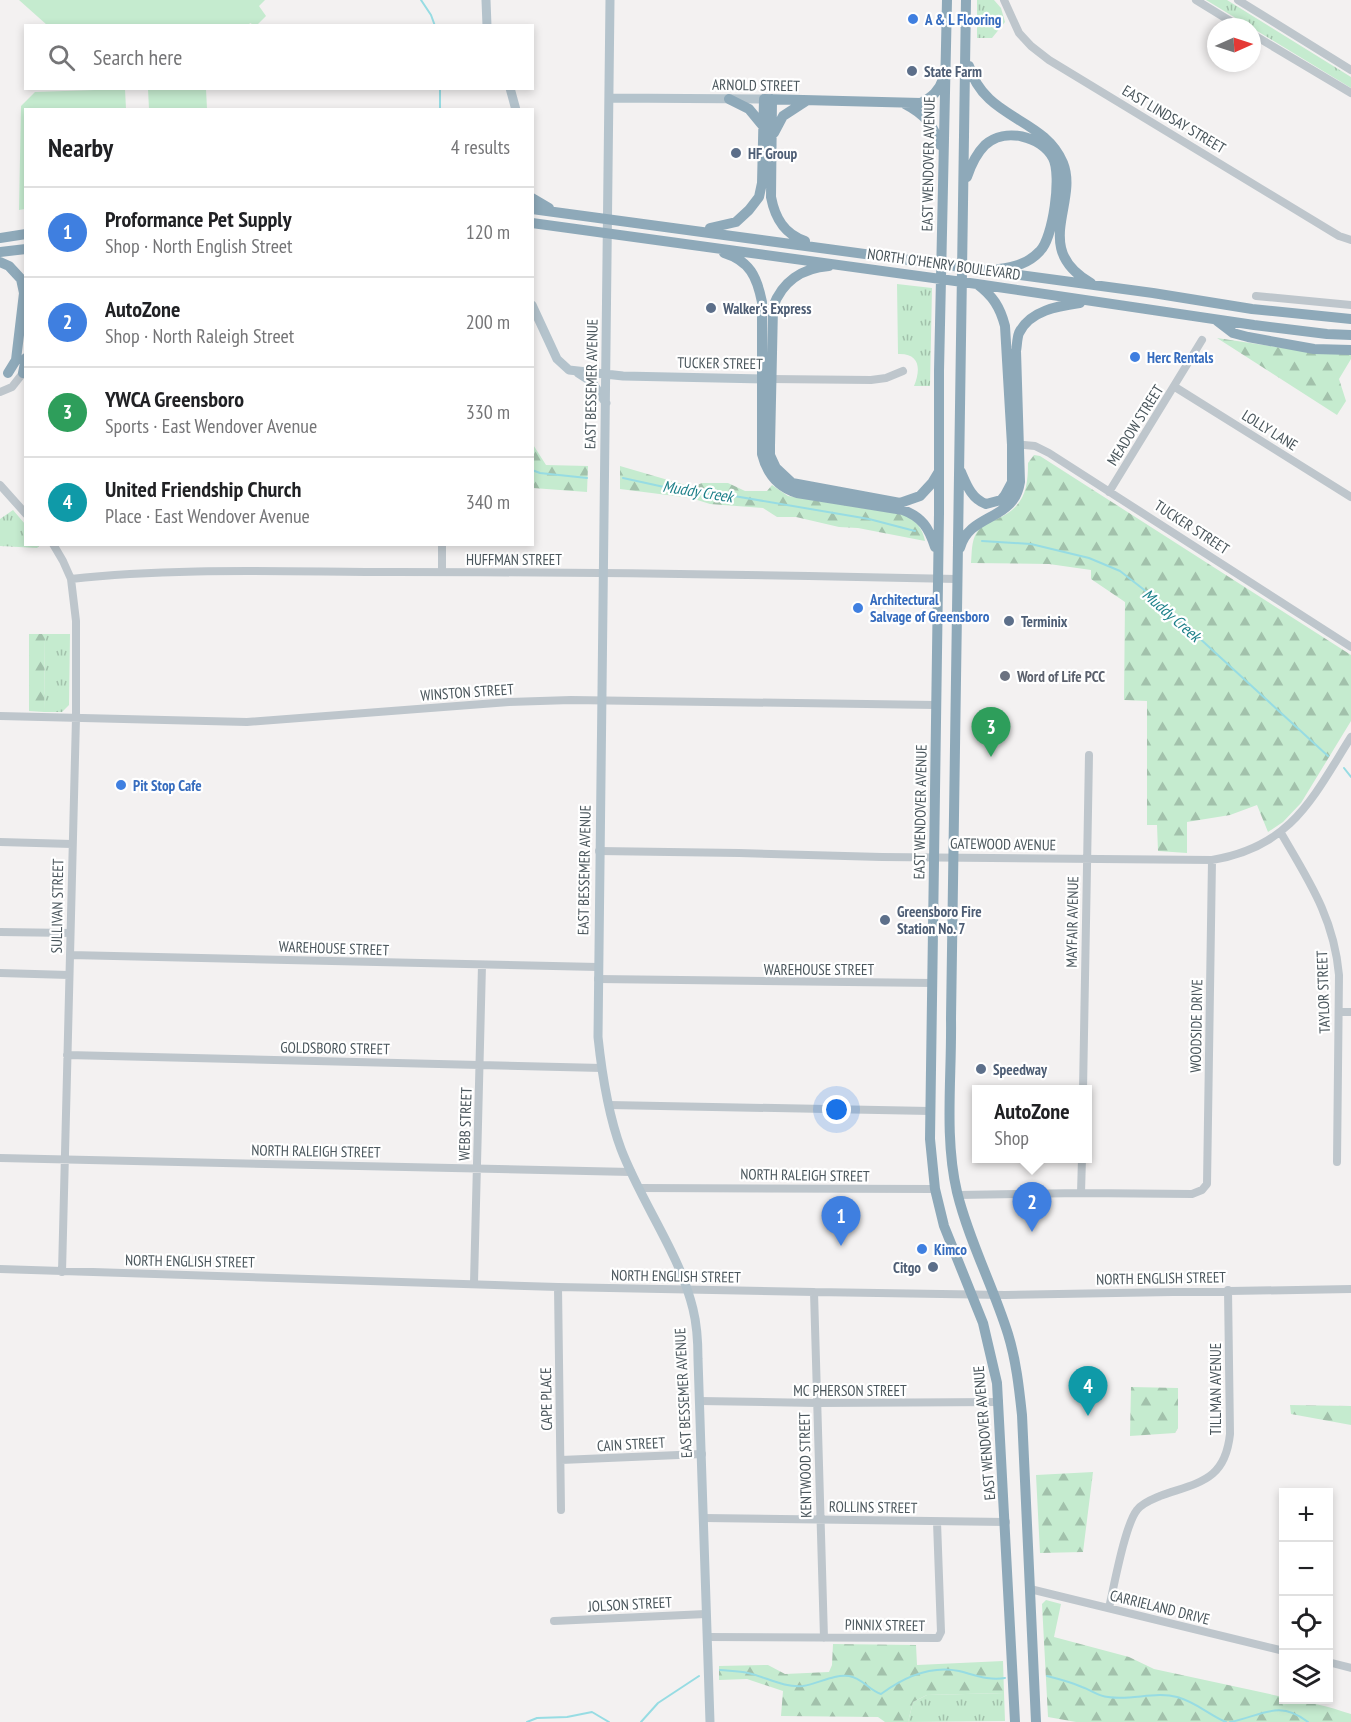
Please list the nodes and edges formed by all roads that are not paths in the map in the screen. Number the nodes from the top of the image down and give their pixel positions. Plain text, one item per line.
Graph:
1 (486, 0) edge
2 (610, 0) edge
3 (947, 0) edge
4 (966, 0) edge
5 (1004, 0) edge
6 (1196, 0) edge
7 (1238, 0) edge
8 (1225, 18) edge
9 (487, 24) edge
10 (1261, 39) edge
11 (965, 55) junction
12 (1351, 70) edge
13 (946, 73) junction
14 (511, 90) edge
15 (1351, 93) edge
16 (610, 98) junction
17 (729, 99) junction
18 (768, 99) junction
19 (807, 101) junction
20 (902, 103) junction
21 (515, 108) edge
22 (764, 127) junction
23 (772, 139) junction
24 (943, 152) junction
25 (964, 188) junction
26 (534, 199) edge
27 (534, 209) edge
28 (554, 212) junction
29 (534, 223) edge
30 (550, 225) junction
31 (699, 230) junction
32 (534, 231) edge
33 (24, 234) edge
34 (0, 238) edge
35 (1351, 240) edge
36 (704, 246) junction
37 (823, 248) junction
38 (24, 249) edge
39 (0, 252) edge
40 (0, 262) edge
41 (850, 266) junction
42 (988, 271) junction
43 (977, 284) junction
44 (1097, 286) junction
45 (1256, 296) dead end
46 (1091, 301) junction
47 (1351, 305) edge
48 (534, 309) edge
49 (1351, 319) edge
50 (1215, 320) junction
51 (1351, 335) edge
52 (1202, 340) dead end
53 (1351, 350) edge
54 (576, 371) junction
55 (903, 371) dead end
56 (4, 373) edge
57 (24, 373) edge
58 (607, 373) junction
59 (766, 379) junction
60 (1175, 387) junction
61 (0, 392) edge
62 (606, 403) junction
63 (1016, 444) junction
64 (959, 467) junction
65 (939, 472) junction
66 (0, 486) edge
67 (1109, 492) junction
68 (1351, 497) edge
69 (24, 512) edge
70 (54, 546) edge
71 (442, 546) edge
72 (958, 554) junction
73 (938, 558) junction
74 (442, 572) junction
75 (603, 573) junction
76 (71, 579) junction
77 (938, 579) junction
78 (957, 579) junction
79 (1351, 647) edge
80 (603, 700) junction
81 (936, 705) junction
82 (0, 716) edge
83 (76, 718) junction
84 (1351, 738) edge
85 (1089, 755) dead end
86 (1281, 833) junction
87 (0, 842) edge
88 (72, 844) junction
89 (599, 851) junction
90 (934, 857) junction
91 (954, 858) junction
92 (1086, 859) junction
93 (1212, 860) junction
94 (0, 932) edge
95 (70, 933) junction
96 (70, 955) junction
97 (482, 965) junction
98 (598, 967) junction
99 (0, 973) edge
100 (69, 975) junction
101 (598, 979) junction
102 (933, 983) junction
103 (1339, 1012) junction
104 (1351, 1012) edge
105 (67, 1055) junction
106 (480, 1064) junction
107 (602, 1068) junction
108 (1083, 1085) edge
109 (609, 1105) junction
110 (930, 1111) junction
111 (0, 1158) edge
112 (63, 1159) junction
113 (1337, 1162) dead end
114 (1082, 1163) edge
115 (477, 1168) junction
116 (631, 1172) junction
117 (639, 1188) junction
118 (935, 1189) junction
119 (1082, 1193) junction
120 (958, 1195) junction
121 (0, 1269) edge
122 (62, 1272) junction
123 (474, 1283) junction
124 (558, 1287) junction
125 (687, 1289) junction
126 (1351, 1289) edge
127 (1228, 1290) junction
128 (814, 1292) junction
129 (973, 1294) junction
130 (994, 1294) junction
131 (700, 1401) junction
132 (999, 1402) junction
133 (817, 1403) junction
134 (702, 1454) junction
135 (561, 1460) junction
136 (561, 1509) dead end
137 (704, 1518) junction
138 (820, 1520) junction
139 (937, 1522) junction
140 (1006, 1522) junction
141 (1030, 1589) junction
142 (1109, 1608) junction
143 (706, 1614) junction
144 (554, 1621) dead end
145 (707, 1637) junction
146 (824, 1638) junction
147 (1280, 1650) edge
148 (1333, 1663) edge
149 (1351, 1668) edge
150 (710, 1722) edge
151 (1015, 1722) edge
152 (1036, 1722) edge

1 - 9 main road
2 - 16 main road, EAST BESSEMER AVENUE
3 - 13 highway, EAST WENDOVER AVENUE
4 - 11 highway
5 - 35 street, EAST LINDSAY STREET
6 - 8 street
7 - 12 street
10 - 15 street
11 - 25 highway
11 - 44 highway
13 - 20 highway, ARNOLD STREET
13 - 24 highway, EAST WENDOVER AVENUE
14 - 21 main road
16 - 17 main road, ARNOLD STREET
16 - 58 main road, EAST BESSEMER AVENUE
17 - 18 main road, ARNOLD STREET
17 - 22 highway
18 - 19 highway, ARNOLD STREET
18 - 22 highway
18 - 23 highway
19 - 20 highway, ARNOLD STREET
19 - 23 highway
20 - 24 highway
22 - 31 highway
23 - 37 highway
24 - 65 highway, EAST WENDOVER AVENUE
25 - 42 highway
25 - 64 highway
26 - 28 highway
27 - 28 highway, NORTH O'HENRY BOULEVARD
28 - 31 highway, NORTH O'HENRY BOULEVARD
29 - 30 highway, NORTH O'HENRY BOULEVARD
30 - 32 highway
30 - 36 highway, NORTH O'HENRY BOULEVARD
31 - 37 highway, NORTH O'HENRY BOULEVARD
33 - 34 highway
36 - 41 highway, NORTH O'HENRY BOULEVARD
36 - 59 highway
37 - 42 highway, NORTH O'HENRY BOULEVARD
38 - 39 highway
40 - 56 highway
41 - 43 highway, NORTH O'HENRY BOULEVARD
41 - 59 highway
42 - 44 highway, NORTH O'HENRY BOULEVARD
43 - 46 highway, NORTH O'HENRY BOULEVARD
43 - 63 highway
44 - 49 highway, NORTH O'HENRY BOULEVARD
45 - 47 street
46 - 50 highway, NORTH O'HENRY BOULEVARD
46 - 63 highway
48 - 54 main road
50 - 51 highway, NORTH O'HENRY BOULEVARD
50 - 53 highway
52 - 60 street, MEADOW STREET
54 - 58 main road, TUCKER STREET
54 - 62 main road
55 - 59 street, TUCKER STREET
56 - 57 street
57 - 61 street
58 - 59 main road, TUCKER STREET
58 - 62 main road, EAST BESSEMER AVENUE
59 - 65 highway
59 - 73 highway
60 - 67 street, MEADOW STREET
60 - 68 street, LOLLY LANE
62 - 75 main road, EAST BESSEMER AVENUE
63 - 64 highway
63 - 67 street, TUCKER STREET
63 - 72 highway
64 - 72 highway
65 - 73 highway, EAST WENDOVER AVENUE
66 - 69 street
67 - 79 street, TUCKER STREET
70 - 76 street, SULLIVAN STREET
71 - 74 street
72 - 78 highway
73 - 77 highway, EAST WENDOVER AVENUE
74 - 75 street, HUFFMAN STREET
74 - 76 street, HUFFMAN STREET
75 - 77 street, HUFFMAN STREET
75 - 80 main road, EAST BESSEMER AVENUE
76 - 83 street, SULLIVAN STREET
77 - 78 street, HUFFMAN STREET
77 - 81 highway, EAST WENDOVER AVENUE
78 - 91 highway
80 - 81 street, WINSTON STREET
80 - 83 street, WINSTON STREET
80 - 89 main road, EAST BESSEMER AVENUE
81 - 90 highway, EAST WENDOVER AVENUE
82 - 83 street, WINSTON STREET
83 - 88 street, SULLIVAN STREET
84 - 86 street, GATEWOOD AVENUE
85 - 92 street, MAYFAIR AVENUE
86 - 93 street, GATEWOOD AVENUE
86 - 103 street, TAYLOR STREET
87 - 88 street
88 - 95 street, SULLIVAN STREET
89 - 90 street, GATEWOOD AVENUE
89 - 98 main road, EAST BESSEMER AVENUE
90 - 91 street, GATEWOOD AVENUE
90 - 102 highway, EAST WENDOVER AVENUE
91 - 92 street, GATEWOOD AVENUE
91 - 120 highway
92 - 93 street, GATEWOOD AVENUE
92 - 108 street, MAYFAIR AVENUE
93 - 119 street, WOODSIDE DRIVE
94 - 95 street
95 - 96 street, SULLIVAN STREET
96 - 97 street, WAREHOUSE STREET
96 - 100 street, SULLIVAN STREET
97 - 98 street, WAREHOUSE STREET
97 - 106 street, WEBB STREET
98 - 101 main road, EAST BESSEMER AVENUE
99 - 100 street
100 - 105 street, SULLIVAN STREET
101 - 102 street, WAREHOUSE STREET
101 - 107 main road, EAST BESSEMER AVENUE
102 - 110 highway, EAST WENDOVER AVENUE
103 - 104 street
103 - 113 street, TAYLOR STREET
105 - 106 street, GOLDSBORO STREET
105 - 112 street, SULLIVAN STREET
106 - 107 street, GOLDSBORO STREET
106 - 115 street, WEBB STREET
107 - 109 main road, EAST BESSEMER AVENUE
109 - 110 street
109 - 116 main road, EAST BESSEMER AVENUE
110 - 118 highway, EAST WENDOVER AVENUE
111 - 112 street, NORTH RALEIGH STREET
112 - 115 street, NORTH RALEIGH STREET
112 - 122 street, SULLIVAN STREET
114 - 119 street
115 - 116 street, NORTH RALEIGH STREET
115 - 123 street, WEBB STREET
116 - 117 main road, EAST BESSEMER AVENUE
117 - 118 street, NORTH RALEIGH STREET
117 - 125 main road, EAST BESSEMER AVENUE
118 - 129 highway, EAST WENDOVER AVENUE
119 - 120 street
120 - 130 highway
121 - 122 street, NORTH ENGLISH STREET
122 - 123 street, NORTH ENGLISH STREET
123 - 124 street, NORTH ENGLISH STREET
124 - 125 street, NORTH ENGLISH STREET
124 - 135 street, CAPE PLACE
125 - 128 street, NORTH ENGLISH STREET
125 - 131 main road, EAST BESSEMER AVENUE
126 - 127 street, NORTH ENGLISH STREET
127 - 130 street, NORTH ENGLISH STREET
127 - 142 street, TILLMAN AVENUE
128 - 129 street, NORTH ENGLISH STREET
128 - 133 street, KENTWOOD STREET
129 - 130 street, NORTH ENGLISH STREET
129 - 132 highway, EAST WENDOVER AVENUE
130 - 141 highway
131 - 133 street, MC PHERSON STREET
131 - 134 main road, EAST BESSEMER AVENUE
132 - 133 street, MC PHERSON STREET
132 - 140 highway, EAST WENDOVER AVENUE
133 - 138 street, KENTWOOD STREET
134 - 135 street, CAIN STREET
134 - 137 main road, EAST BESSEMER AVENUE
135 - 136 street, CAPE PLACE
137 - 138 street, ROLLINS STREET
137 - 143 main road, EAST BESSEMER AVENUE
138 - 139 street, ROLLINS STREET
138 - 146 street, KENTWOOD STREET
139 - 140 street, ROLLINS STREET
139 - 146 street, PINNIX STREET
140 - 151 highway, EAST WENDOVER AVENUE
141 - 142 street, CARRIELAND DRIVE
141 - 152 highway
142 - 147 street, CARRIELAND DRIVE
143 - 144 street, JOLSON STREET
143 - 145 main road, EAST BESSEMER AVENUE
145 - 146 street
145 - 150 main road, EAST BESSEMER AVENUE
148 - 149 street

